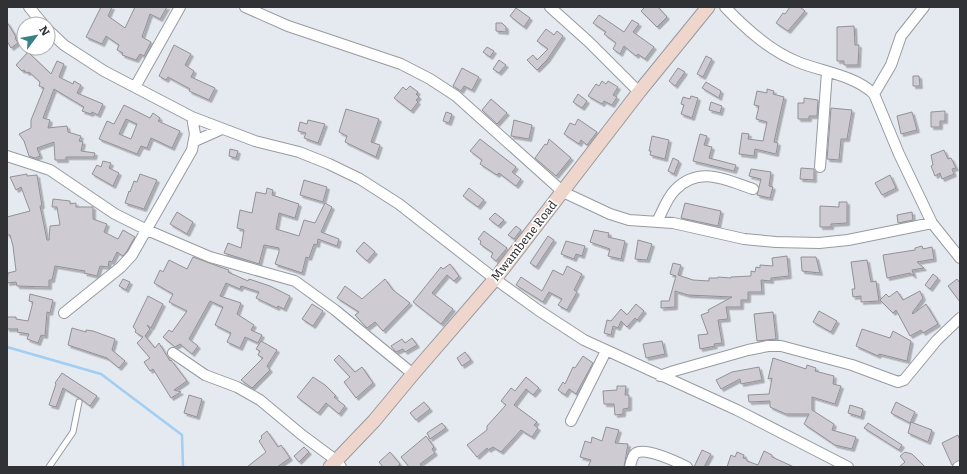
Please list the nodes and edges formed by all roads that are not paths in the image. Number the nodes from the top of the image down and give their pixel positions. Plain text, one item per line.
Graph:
1 (29, 7) edge
2 (180, 7) edge
3 (245, 7) edge
4 (550, 7) edge
5 (708, 7) edge
6 (725, 7) edge
7 (924, 7) edge
8 (36, 16) edge
9 (56, 36) edge
10 (827, 72) junction
11 (135, 87) junction
12 (639, 92) junction
13 (874, 94) junction
14 (192, 117) junction
15 (222, 129) junction
16 (195, 141) junction
17 (7, 156) edge
18 (820, 167) dead end
19 (753, 189) dead end
20 (563, 192) junction
21 (657, 222) junction
22 (932, 223) junction
23 (147, 230) junction
24 (960, 258) edge
25 (495, 279) junction
26 (64, 313) dead end
27 (960, 318) edge
28 (606, 351) junction
29 (173, 353) dead end
30 (412, 374) junction
31 (660, 376) junction
32 (79, 402) dead end
33 (571, 421) dead end
34 (336, 465) edge
35 (49, 467) edge
36 (630, 467) edge
37 (687, 467) edge
38 (848, 467) edge

1 - 8 street
2 - 11 street
3 - 20 street
4 - 12 street
5 - 12 street, Mwambene Road
6 - 10 street
7 - 13 street
9 - 11 street
10 - 13 street
10 - 18 street
11 - 14 street
12 - 20 street, Mwambene Road
13 - 22 street
14 - 15 street
14 - 16 street
15 - 16 street
15 - 25 street
16 - 23 street
17 - 23 street
19 - 21 street
20 - 21 street
20 - 25 street, Mwambene Road
21 - 22 street
22 - 24 street
23 - 26 street
23 - 30 street
25 - 28 street
25 - 30 street, Mwambene Road
27 - 31 street
28 - 31 street
28 - 33 street
29 - 34 street
30 - 34 street, Mwambene Road
31 - 38 street
32 - 35 lane
36 - 37 street

